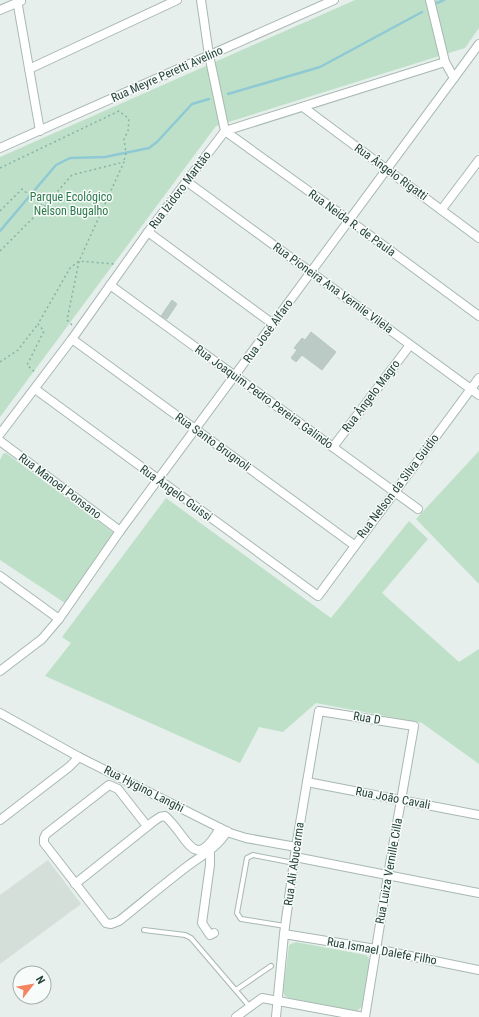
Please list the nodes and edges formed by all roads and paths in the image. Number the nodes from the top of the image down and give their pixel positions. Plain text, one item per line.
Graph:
1 (177, 0) edge
2 (201, 0) edge
3 (334, 0) edge
4 (430, 0) edge
5 (19, 1) edge
6 (0, 10) edge
7 (479, 44) edge
8 (209, 55) junction
9 (445, 62) junction
10 (29, 69) junction
11 (454, 78) junction
12 (303, 107) junction
13 (40, 131) junction
14 (225, 131) junction
15 (0, 148) edge
16 (479, 160) edge
17 (124, 162) junction
18 (0, 168) edge
19 (386, 169) junction
20 (186, 181) junction
21 (44, 207) junction
22 (442, 210) junction
23 (0, 211) edge
24 (349, 220) junction
25 (148, 232) junction
26 (479, 238) edge
27 (0, 251) edge
28 (79, 261) junction
29 (125, 265) junction
30 (311, 272) junction
31 (110, 285) junction
32 (479, 316) edge
33 (38, 324) junction
34 (273, 324) junction
35 (78, 330) junction
36 (72, 339) junction
37 (410, 345) junction
38 (0, 362) edge
39 (235, 376) junction
40 (479, 378) edge
41 (42, 379) junction
42 (35, 389) junction
43 (471, 389) junction
44 (479, 395) edge
45 (196, 429) junction
46 (0, 434) edge
47 (0, 441) edge
48 (333, 447) junction
49 (158, 480) junction
50 (394, 492) junction
51 (418, 509) dead end
52 (120, 531) junction
53 (354, 545) junction
54 (0, 576) edge
55 (318, 596) joint
56 (59, 619) junction
57 (0, 671) edge
58 (319, 711) joint
59 (0, 713) edge
60 (414, 726) joint
61 (79, 757) junction
62 (307, 782) junction
63 (401, 799) junction
64 (479, 815) edge
65 (0, 820) edge
66 (147, 826) junction
67 (224, 829) junction
68 (296, 847) junction
69 (209, 848) junction
70 (295, 860) junction
71 (388, 875) junction
72 (76, 884) junction
73 (479, 893) edge
74 (144, 930) dead end
75 (284, 930) junction
76 (214, 933) dead end
77 (376, 949) junction
78 (271, 966) dead end
79 (479, 970) edge
80 (236, 990) junction
81 (278, 1000) junction
82 (250, 1007) junction
83 (236, 1017) edge
84 (276, 1017) edge
85 (364, 1017) edge

1 - 10 street
2 - 8 street
3 - 8 street, Rua Meyre Peretti Avelino
4 - 9 street
5 - 6 street
5 - 10 street
7 - 11 street, Rua José Alfaro
8 - 13 street, Rua Meyre Peretti Avelino
8 - 14 street
9 - 11 street
9 - 12 street
10 - 13 street
11 - 19 street, Rua José Alfaro
12 - 14 street
12 - 19 street, Rua Ângelo Rigatti
13 - 15 street, Rua Meyre Peretti Avelino
14 - 20 street, Rua Izidoro Marttão
14 - 24 street, Rua Neida R. de Paula
16 - 22 street
17 - 18 path
17 - 21 path
17 - 28 path
19 - 22 street, Rua Ângelo Rigatti
19 - 24 street, Rua José Alfaro
20 - 25 street, Rua Izidoro Marttão
20 - 30 street, Rua Pioneira Ana Vernile Vilela
21 - 23 path
21 - 27 path
22 - 26 street, Rua Ângelo Rigatti
24 - 30 street, Rua José Alfaro
24 - 32 street, Rua Neida R. de Paula
25 - 29 street, Rua Izidoro Marttão
25 - 34 street
28 - 29 path
28 - 33 path
28 - 35 path
29 - 31 street, Rua Izidoro Marttão
30 - 34 street, Rua José Alfaro
30 - 37 street, Rua Pioneira Ana Vernile Vilela
31 - 35 street, Rua Izidoro Marttão
31 - 39 street, Rua Joaquim Pedro Pereira Galindo
33 - 38 path
33 - 41 path
34 - 39 street, Rua José Alfaro
35 - 36 street, Rua Izidoro Marttão
36 - 41 street, Rua Izidoro Marttão
36 - 45 street, Rua Santo Brugnoli
37 - 43 street, Rua Pioneira Ana Vernile Vilela
37 - 48 street, Rua Ângelo Magro
39 - 45 street, Rua José Alfaro
39 - 48 street, Rua Joaquim Pedro Pereira Galindo
40 - 43 street, Rua Nelson da Silva Guidio
41 - 42 street, Rua Izidoro Marttão
42 - 46 street, Rua Izidoro Marttão
42 - 49 street, Rua Ângelo Guissi
43 - 44 street, Rua Pioneira Ana Vernile Vilela
43 - 50 street, Rua Nelson da Silva Guidio
45 - 49 street, Rua José Alfaro
45 - 53 street, Rua Santo Brugnoli
47 - 52 street, Rua Manoel Ponsano
48 - 50 street, Rua Joaquim Pedro Pereira Galindo
49 - 52 street, Rua José Alfaro
49 - 55 street, Rua Ângelo Guissi
50 - 51 street, Rua Joaquim Pedro Pereira Galindo
50 - 53 street, Rua Nelson da Silva Guidio
52 - 56 street, Rua José Alfaro
53 - 55 street, Rua Nelson da Silva Guidio
54 - 56 street
56 - 57 street, Rua José Alfaro
58 - 60 street, Rua D
58 - 62 street, Rua Ali Abucarma
59 - 61 street, Rua Hygino Langhi
60 - 63 street, Rua Luiza Vernille Cilla
61 - 65 street
61 - 67 street, Rua Hygino Langhi
62 - 63 street, Rua João Cavali
62 - 68 street, Rua Ali Abucarma
63 - 64 street, Rua João Cavali
63 - 71 street, Rua Luiza Vernille Cilla
66 - 69 street
66 - 72 street
66 - 72 street
67 - 68 street, Rua Hygino Langhi
67 - 69 street
68 - 70 street, Rua Ali Abucarma
69 - 72 street
69 - 76 street
70 - 71 street
70 - 75 street, Rua Ali Abucarma
70 - 75 lane
71 - 73 street
71 - 77 street, Rua Luiza Vernille Cilla
74 - 80 lane
75 - 77 street, Rua Ismael Dalefe Filho
75 - 81 street, Rua Ali Abucarma
77 - 79 street, Rua Ismael Dalefe Filho
77 - 85 street, Rua Luiza Vernille Cilla
78 - 80 lane
80 - 82 lane
81 - 82 street
81 - 84 street, Rua Ali Abucarma
81 - 85 street
82 - 83 street

